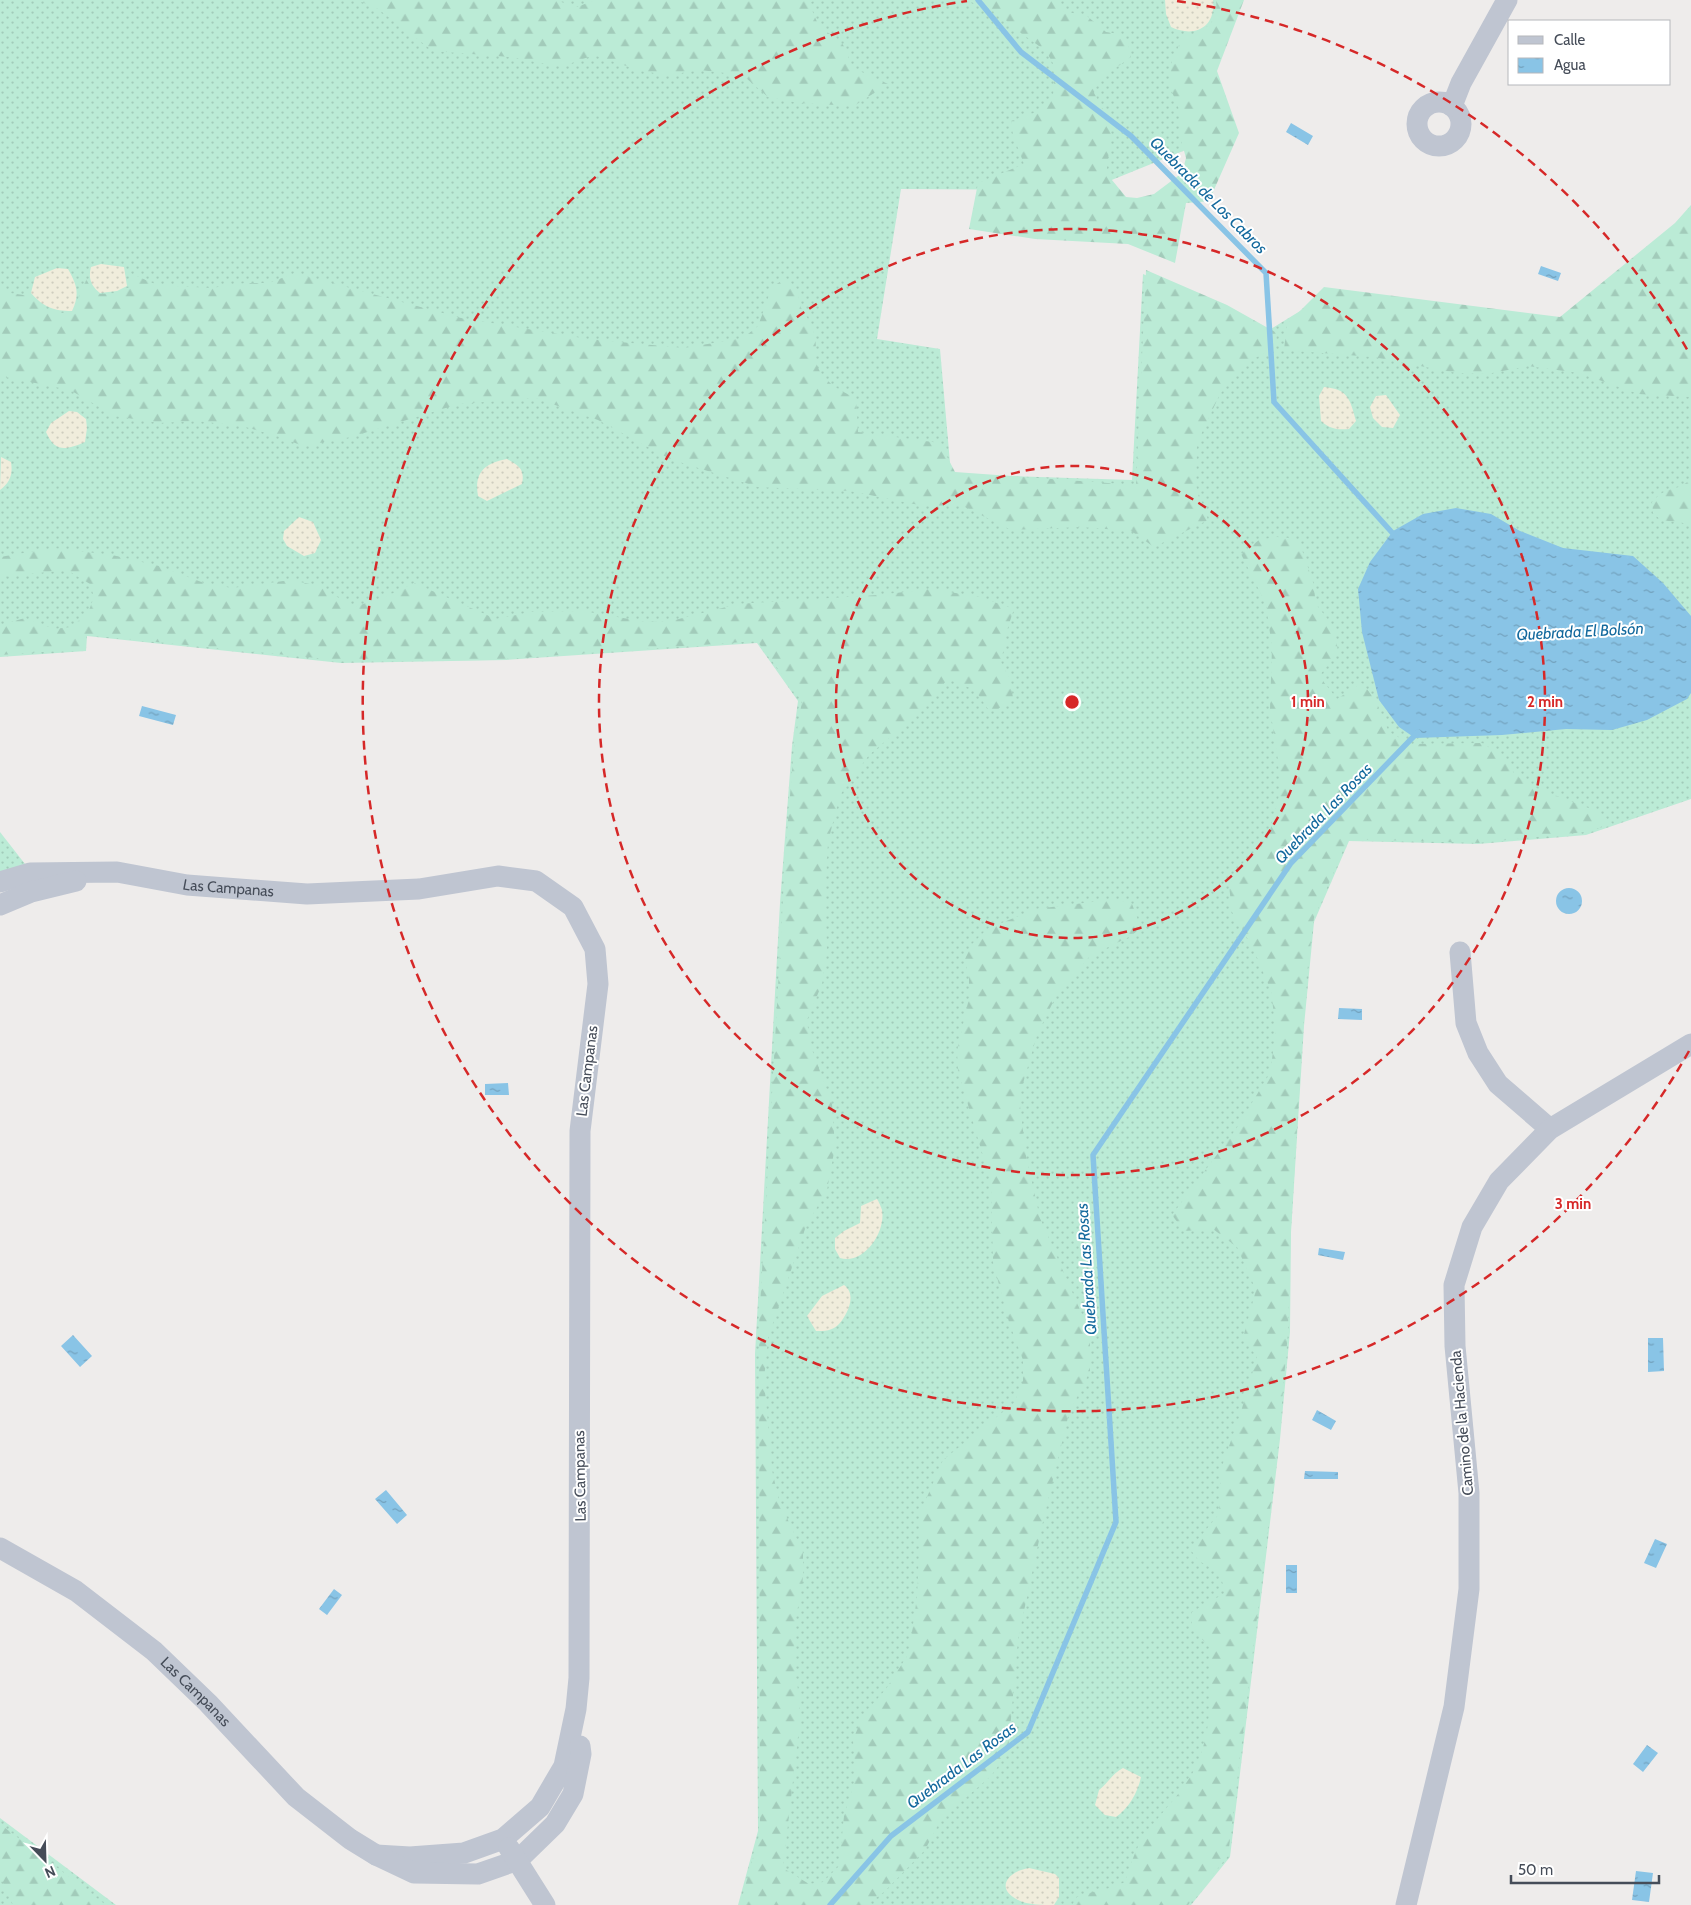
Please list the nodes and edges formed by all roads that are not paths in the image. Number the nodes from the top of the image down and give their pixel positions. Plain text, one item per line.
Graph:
1 (1507, 0) edge
2 (1452, 106) dead end
3 (117, 872) junction
4 (0, 882) edge
5 (0, 905) edge
6 (1460, 952) dead end
7 (1691, 1044) edge
8 (1550, 1129) junction
9 (0, 1548) edge
10 (576, 1709) junction
11 (503, 1839) junction
12 (376, 1855) junction
13 (518, 1860) junction
14 (545, 1905) edge
15 (1406, 1905) edge

1 - 2 street
3 - 4 street, Las Campanas
3 - 5 street, Las Campanas
3 - 10 street, Las Campanas
6 - 8 street
7 - 8 street, Camino de la Hacienda
8 - 15 street, Camino de la Hacienda
9 - 12 street, Las Campanas
10 - 11 street, Las Campanas
10 - 13 street, Las Campanas
11 - 12 street, Las Campanas
11 - 13 street
12 - 13 street, Las Campanas
13 - 14 street

